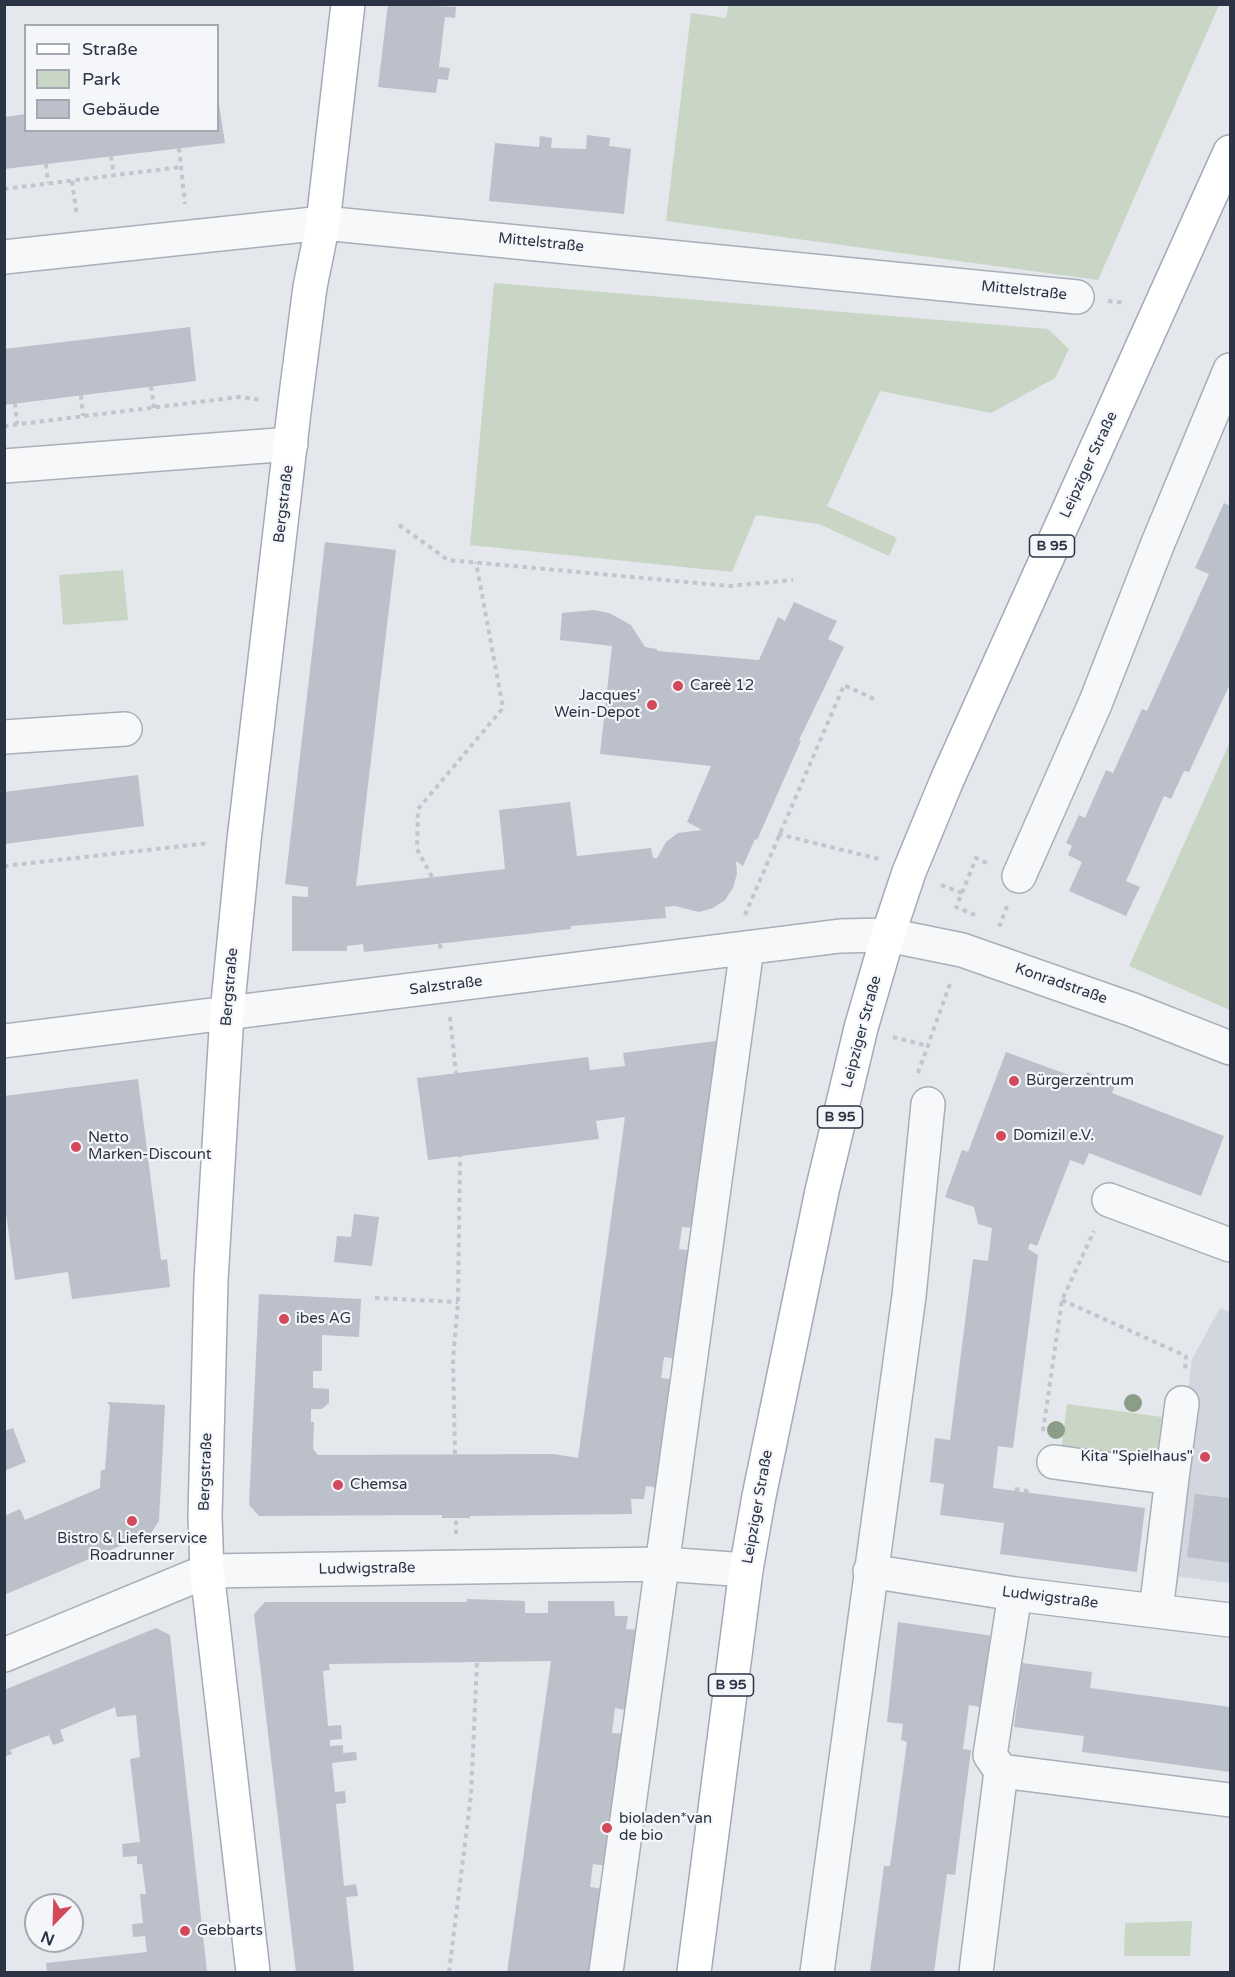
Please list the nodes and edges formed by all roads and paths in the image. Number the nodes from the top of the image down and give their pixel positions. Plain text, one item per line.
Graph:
1 (348, 4) edge
2 (179, 148) dead end
3 (1230, 152) edge
4 (111, 156) dead end
5 (46, 164) dead end
6 (181, 167) junction
7 (114, 176) junction
8 (48, 183) junction
9 (4, 189) edge
10 (323, 223) junction
11 (189, 237) junction
12 (4, 257) edge
13 (1077, 297) joint
14 (1161, 307) junction
15 (1230, 370) edge
16 (152, 387) dead end
17 (81, 395) dead end
18 (239, 397) dead end
19 (15, 403) dead end
20 (154, 408) junction
21 (84, 416) junction
22 (16, 424) junction
23 (4, 426) edge
24 (16, 431) dead end
25 (291, 444) junction
26 (4, 466) edge
27 (399, 525) dead end
28 (476, 562) junction
29 (793, 580) dead end
30 (874, 699) dead end
31 (125, 729) dead end
32 (4, 737) edge
33 (778, 834) junction
34 (244, 840) junction
35 (4, 866) edge
36 (909, 872) junction
37 (1019, 876) dead end
38 (432, 877) dead end
39 (975, 915) dead end
40 (888, 934) junction
41 (747, 948) junction
42 (227, 1013) junction
43 (4, 1041) edge
44 (1230, 1048) edge
45 (928, 1104) dead end
46 (460, 1156) dead end
47 (1108, 1200) joint
48 (1228, 1236) edge
49 (375, 1298) dead end
50 (1062, 1300) junction
51 (458, 1302) junction
52 (1182, 1404) joint
53 (1048, 1452) joint
54 (455, 1454) dead end
55 (1172, 1479) junction
56 (1015, 1489) dead end
57 (1027, 1491) dead end
58 (663, 1564) junction
59 (207, 1570) junction
60 (746, 1570) junction
61 (870, 1571) junction
62 (1015, 1594) junction
63 (1155, 1611) junction
64 (1230, 1620) edge
65 (4, 1655) edge
66 (477, 1662) dead end
67 (1001, 1771) junction
68 (1230, 1800) edge
69 (253, 1972) edge
70 (449, 1972) edge
71 (606, 1972) edge
72 (694, 1972) edge
73 (817, 1972) edge
74 (976, 1972) edge

1 - 10 main road, Bergstraße
2 - 6 path
3 - 14 main road, Leipziger Straße / B 95
4 - 7 path
5 - 8 path
6 - 7 path
6 - 11 path
7 - 8 path
8 - 9 path
10 - 11 street, Mittelstraße
10 - 13 street, Mittelstraße
10 - 25 main road, Bergstraße
11 - 12 street, Mittelstraße
13 - 14 path
14 - 36 main road, Leipziger Straße / B 95
15 - 37 street
16 - 20 path
17 - 21 path
18 - 20 path
19 - 22 path
20 - 21 path
21 - 22 path
22 - 23 path
22 - 24 path
25 - 26 street
25 - 34 main road, Bergstraße
27 - 28 path
28 - 29 path
28 - 38 path
30 - 33 path
31 - 32 street
33 - 36 path
33 - 41 path
34 - 35 path
34 - 42 main road, Bergstraße
36 - 39 path
36 - 40 main road, Leipziger Straße / B 95
40 - 41 street, Salzstraße
40 - 44 street, Konradstraße
40 - 60 main road, Leipziger Straße / B 95
41 - 42 street, Salzstraße
41 - 58 street
42 - 43 street, Salzstraße
42 - 59 main road, Bergstraße
45 - 61 street
46 - 51 path
47 - 48 street
47 - 50 path
49 - 51 path
50 - 52 path
50 - 53 path
51 - 54 path
52 - 55 street
53 - 55 street
55 - 63 street
56 - 57 path
58 - 59 street, Ludwigstraße
58 - 60 street, Ludwigstraße
58 - 71 street
59 - 65 street, Ludwigstraße
59 - 69 main road, Bergstraße
60 - 72 main road, Leipziger Straße / B 95
61 - 62 street, Ludwigstraße
61 - 73 street
62 - 63 street, Ludwigstraße
62 - 67 street
63 - 64 street, Ludwigstraße
66 - 70 path
67 - 68 street
67 - 74 street

